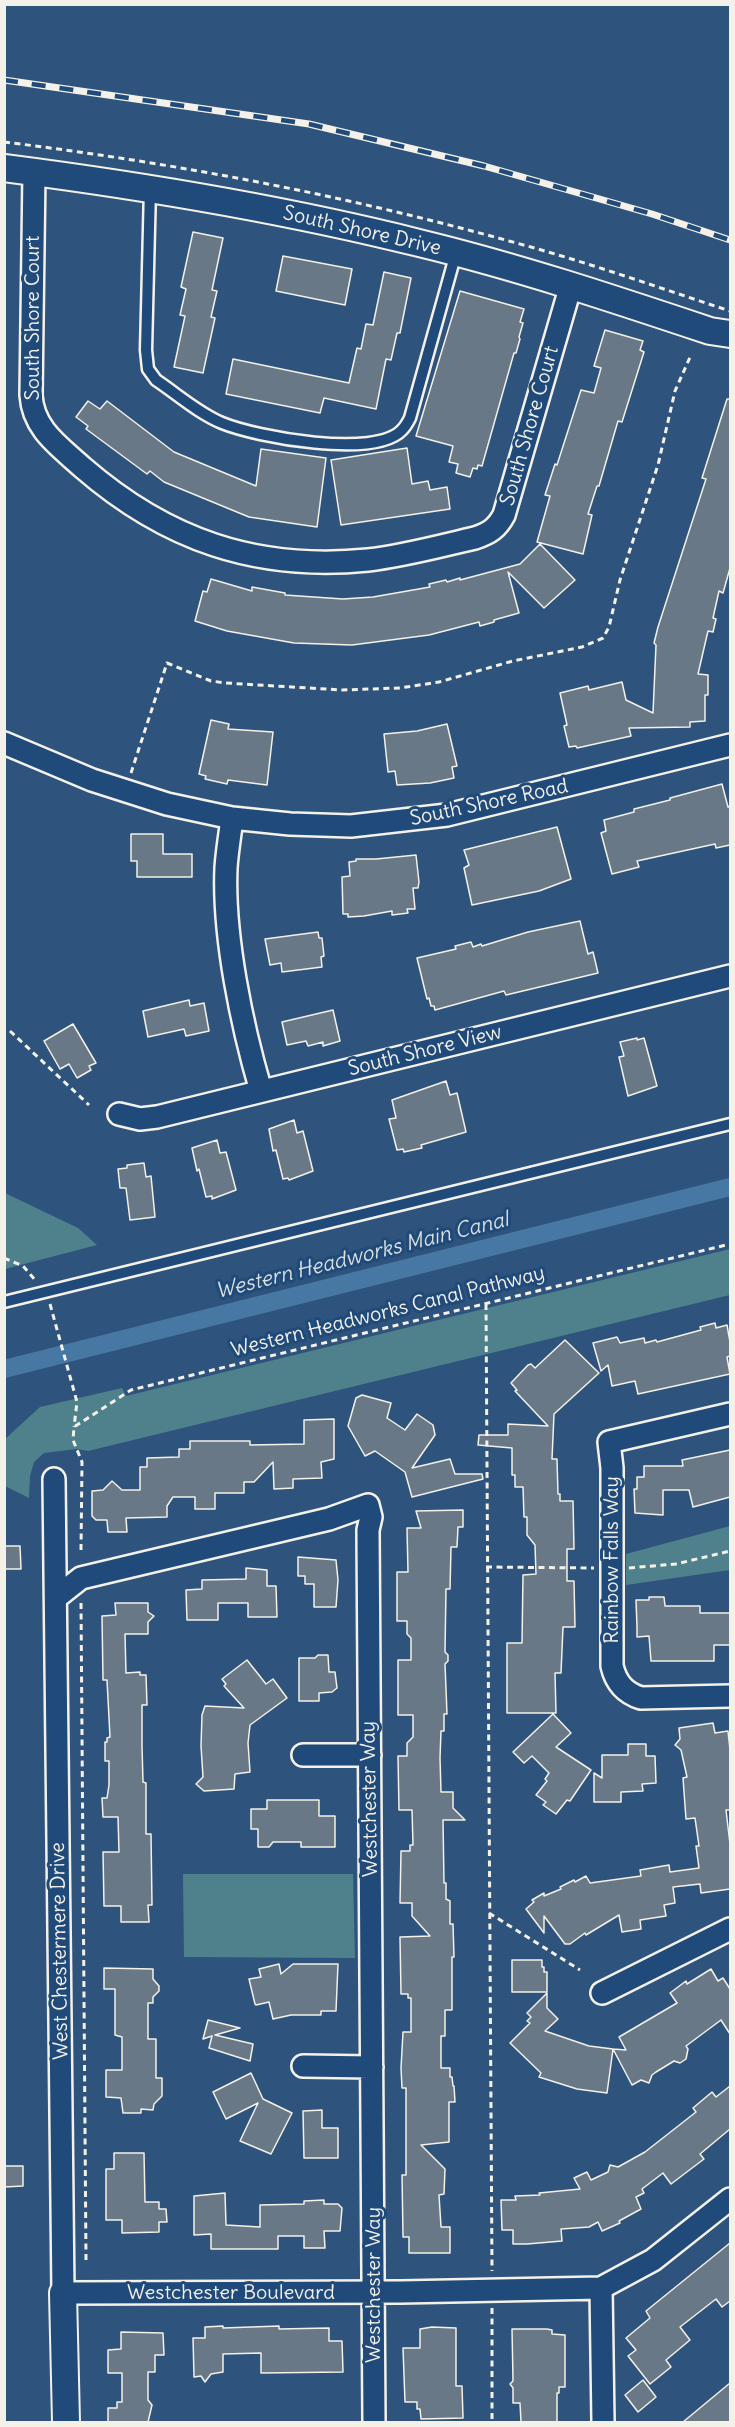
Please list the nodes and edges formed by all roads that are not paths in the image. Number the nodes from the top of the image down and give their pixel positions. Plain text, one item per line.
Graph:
1 (4, 168) edge
2 (34, 172) junction
3 (150, 188) junction
4 (456, 253) junction
5 (572, 285) junction
6 (724, 336) edge
7 (4, 743) edge
8 (730, 745) edge
9 (232, 818) junction
10 (730, 976) edge
11 (261, 1091) junction
12 (119, 1114) dead end
13 (730, 1124) edge
14 (4, 1302) edge
15 (730, 1414) edge
16 (54, 1479) dead end
17 (57, 1598) junction
18 (730, 1696) edge
19 (303, 1755) dead end
20 (370, 1755) junction
21 (730, 1929) edge
22 (602, 1993) dead end
23 (303, 2066) dead end
24 (372, 2067) junction
25 (730, 2199) edge
26 (601, 2288) junction
27 (374, 2292) junction
28 (63, 2293) junction
29 (66, 2422) edge
30 (375, 2422) edge
31 (603, 2422) edge

1 - 2 street, South Shore Drive
2 - 3 street, South Shore Drive
2 - 5 street, South Shore Court
3 - 4 street, South Shore Drive
3 - 4 lane
4 - 5 street, South Shore Drive
5 - 6 street, South Shore Drive
7 - 9 street, South Shore Road
8 - 9 street, South Shore Road
9 - 11 street
10 - 11 street, South Shore View
11 - 12 street, South Shore View
13 - 14 lane
15 - 18 street, Rainbow Falls Way
16 - 17 street, West Chestermere Drive
17 - 20 street, Westchester Way
17 - 28 street, West Chestermere Drive
19 - 20 street
20 - 24 street, Westchester Way
21 - 22 street
23 - 24 street
24 - 27 street, Westchester Way
25 - 26 street, Westchester Boulevard
26 - 27 street, Westchester Boulevard
26 - 31 street
27 - 28 street, Westchester Boulevard
27 - 30 street, Westchester Way
28 - 29 street, West Chestermere Drive

